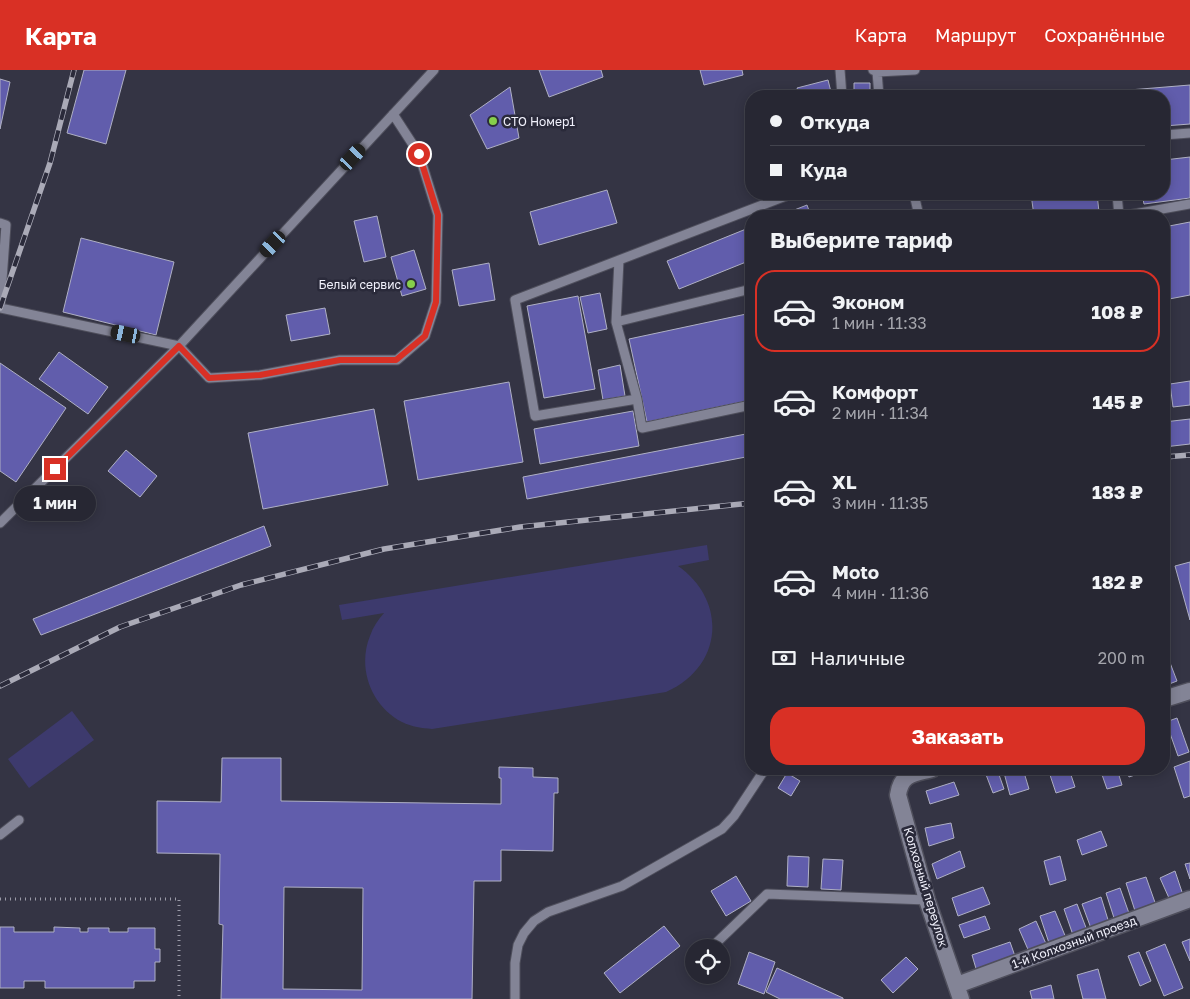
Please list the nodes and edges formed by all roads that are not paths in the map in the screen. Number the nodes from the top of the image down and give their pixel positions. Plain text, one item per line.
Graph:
1 (434, 70) edge
2 (840, 70) edge
3 (914, 70) edge
4 (875, 71) edge
5 (842, 90) edge
6 (877, 90) edge
7 (393, 114) junction
8 (1190, 132) edge
9 (1170, 134) edge
10 (775, 200) edge
11 (1190, 204) edge
12 (749, 210) edge
13 (1156, 210) edge
14 (745, 212) edge
15 (0, 223) edge
16 (619, 260) junction
17 (745, 290) edge
18 (616, 322) junction
19 (179, 346) junction
20 (637, 399) junction
21 (745, 406) edge
22 (0, 523) edge
23 (1190, 692) edge
24 (1170, 697) edge
25 (761, 775) edge
26 (912, 775) edge
27 (18, 820) dead end
28 (0, 835) edge
29 (1190, 899) edge
30 (927, 900) junction
31 (721, 939) edge
32 (959, 992) edge
33 (515, 999) edge

1 - 7 lane
2 - 5 lane
3 - 4 lane
4 - 6 lane
7 - 19 lane
7 - 19 lane
8 - 9 lane
10 - 12 lane
11 - 13 lane
14 - 16 lane
15 - 19 lane
16 - 18 lane
16 - 20 lane
17 - 18 lane
18 - 20 lane
19 - 22 lane
20 - 21 lane
23 - 24 street
25 - 33 lane
26 - 30 street, Колхозный переулок
27 - 28 lane
29 - 32 street, 1-й Колхозный проезд
30 - 31 lane
30 - 32 street, Колхозный переулок

